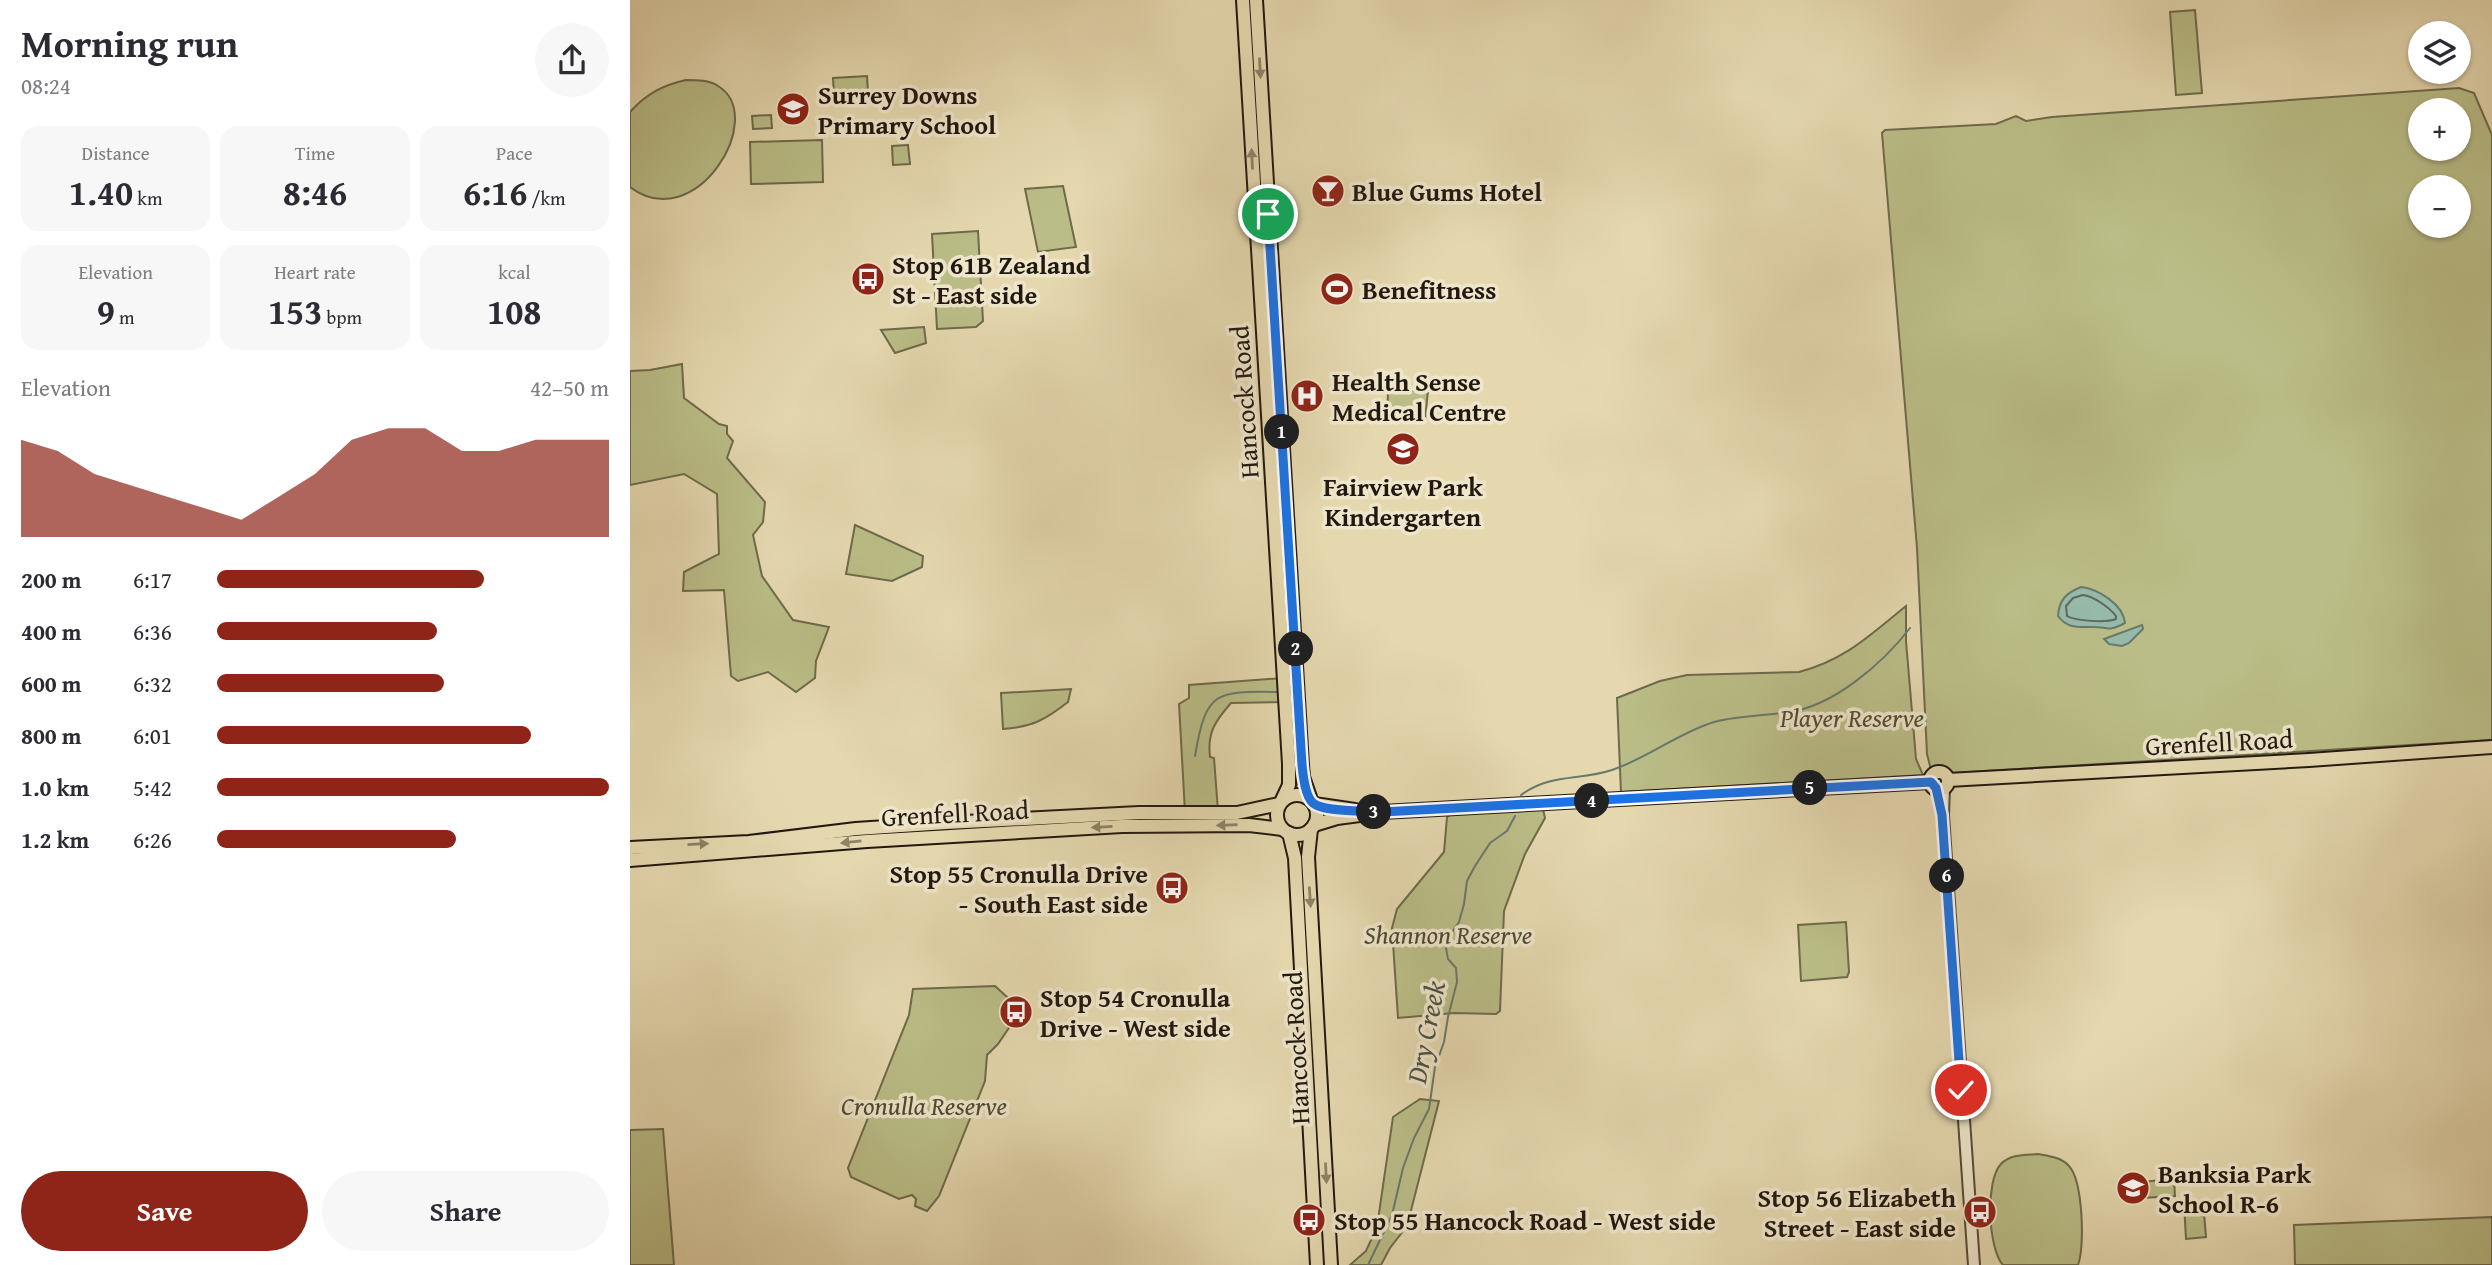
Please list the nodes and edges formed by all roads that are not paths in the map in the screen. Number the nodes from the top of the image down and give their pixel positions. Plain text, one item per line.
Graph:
1 (1243, 0) edge
2 (1256, 0) edge
3 (1281, 422) junction
4 (1269, 447) junction
5 (1283, 462) junction
6 (1276, 548) junction
7 (1290, 567) junction
8 (1279, 594) junction
9 (2492, 747) edge
10 (1940, 784) junction
11 (1281, 802) junction
12 (1312, 802) junction
13 (1382, 812) junction
14 (1170, 820) junction
15 (1312, 827) junction
16 (1285, 831) junction
17 (896, 833) junction
18 (630, 848) edge
19 (630, 860) edge
20 (1317, 1265) edge
21 (1331, 1265) edge
22 (1974, 1265) edge

4 -> 1 main road, Hancock Road
2 -> 3 main road, Hancock Road
3 - 4 main road
3 - 5 main road, Hancock Road
4 - 5 main road
4 - 6 main road, Hancock Road
5 - 7 main road, Hancock Road
6 - 7 main road
6 - 8 main road, Hancock Road
7 - 8 main road
7 - 12 main road, Hancock Road
8 - 11 main road, Hancock Road
9 - 10 main road, Grenfell Road
10 - 13 main road, Grenfell Road
10 - 22 street
11 - 12 main road
11 - 14 main road, Grenfell Road
11 - 16 main road
12 - 13 main road, Grenfell Road
12 - 15 main road
13 - 15 main road, Grenfell Road
16 -> 14 main road, Grenfell Road
14 - 17 main road, Grenfell Road
15 - 16 main road
15 -> 21 main road, Hancock Road
16 - 20 main road, Hancock Road
18 -> 17 main road, Grenfell Road
17 -> 19 main road, Grenfell Road

